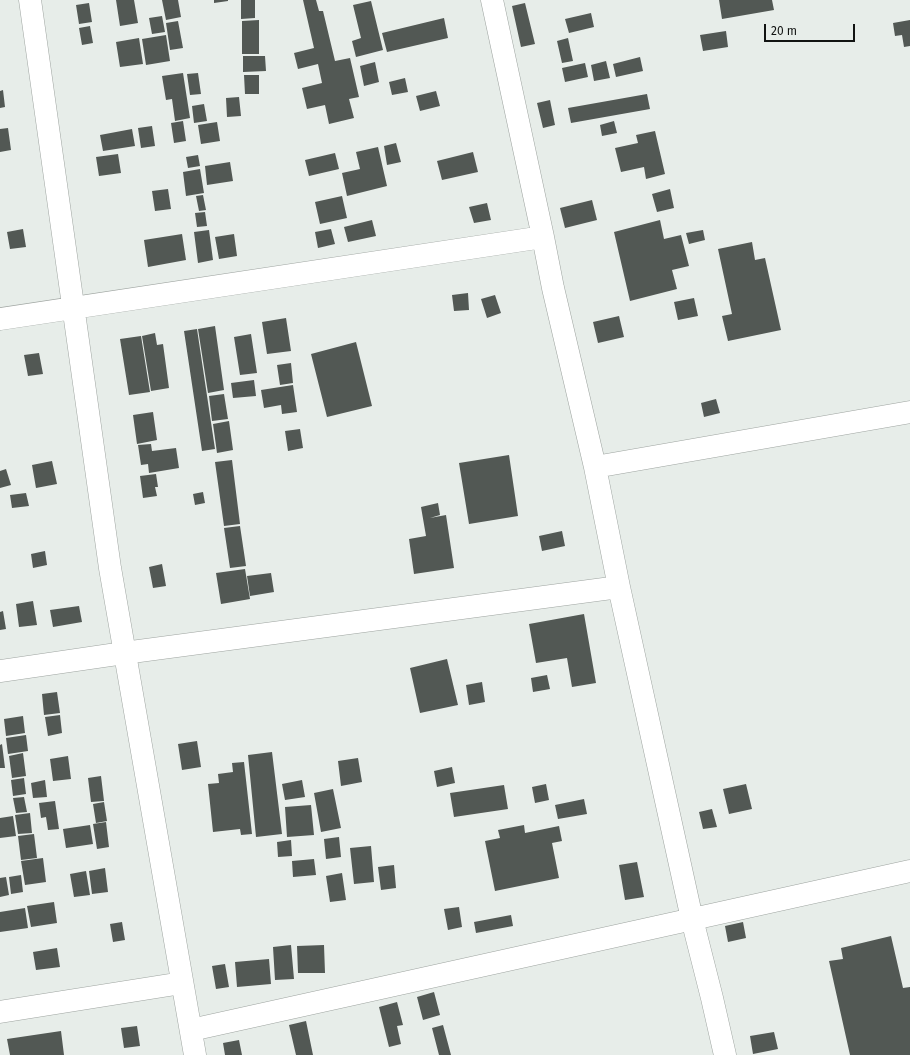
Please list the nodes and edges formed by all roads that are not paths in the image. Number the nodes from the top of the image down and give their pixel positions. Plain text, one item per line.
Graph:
1 (30, 0) edge
2 (492, 0) edge
3 (543, 237) junction
4 (73, 308) junction
5 (0, 320) edge
6 (910, 412) edge
7 (596, 466) junction
8 (619, 587) junction
9 (124, 653) junction
10 (0, 671) edge
11 (910, 871) edge
12 (692, 919) junction
13 (182, 983) junction
14 (0, 1012) edge
15 (191, 1030) junction
16 (195, 1055) edge
17 (725, 1055) edge

1 - 4 street
2 - 3 street
3 - 4 street
3 - 7 street
4 - 5 street
4 - 9 street
6 - 7 street
7 - 8 street
8 - 9 street
8 - 12 street
9 - 10 street
9 - 13 street
11 - 12 street
12 - 15 street
12 - 17 street
13 - 14 street
13 - 15 street
15 - 16 street

